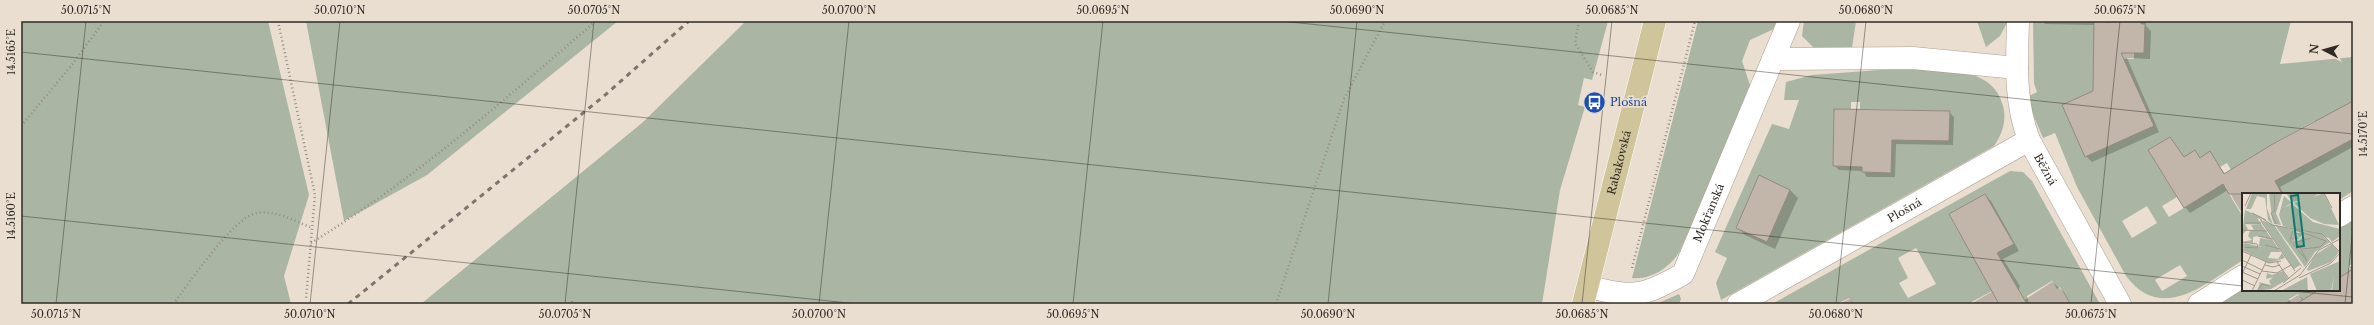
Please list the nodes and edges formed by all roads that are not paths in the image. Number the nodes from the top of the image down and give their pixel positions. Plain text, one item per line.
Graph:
1 (1655, 21) edge
2 (1789, 21) edge
3 (2018, 21) edge
4 (1773, 59) junction
5 (2017, 68) junction
6 (2029, 140) junction
7 (2353, 207) edge
8 (2340, 215) edge
9 (2242, 277) edge
10 (1586, 295) edge
11 (1738, 304) edge
12 (2120, 304) edge
13 (2199, 304) edge

1 - 10 main road, Rabakovská
2 - 4 street, Mokřanská
3 - 5 street, Běžná
4 - 5 street
4 - 10 street, Mokřanská
5 - 6 street, Běžná
6 - 11 street, Plošná
6 - 12 street, Běžná
7 - 8 street
9 - 13 street

